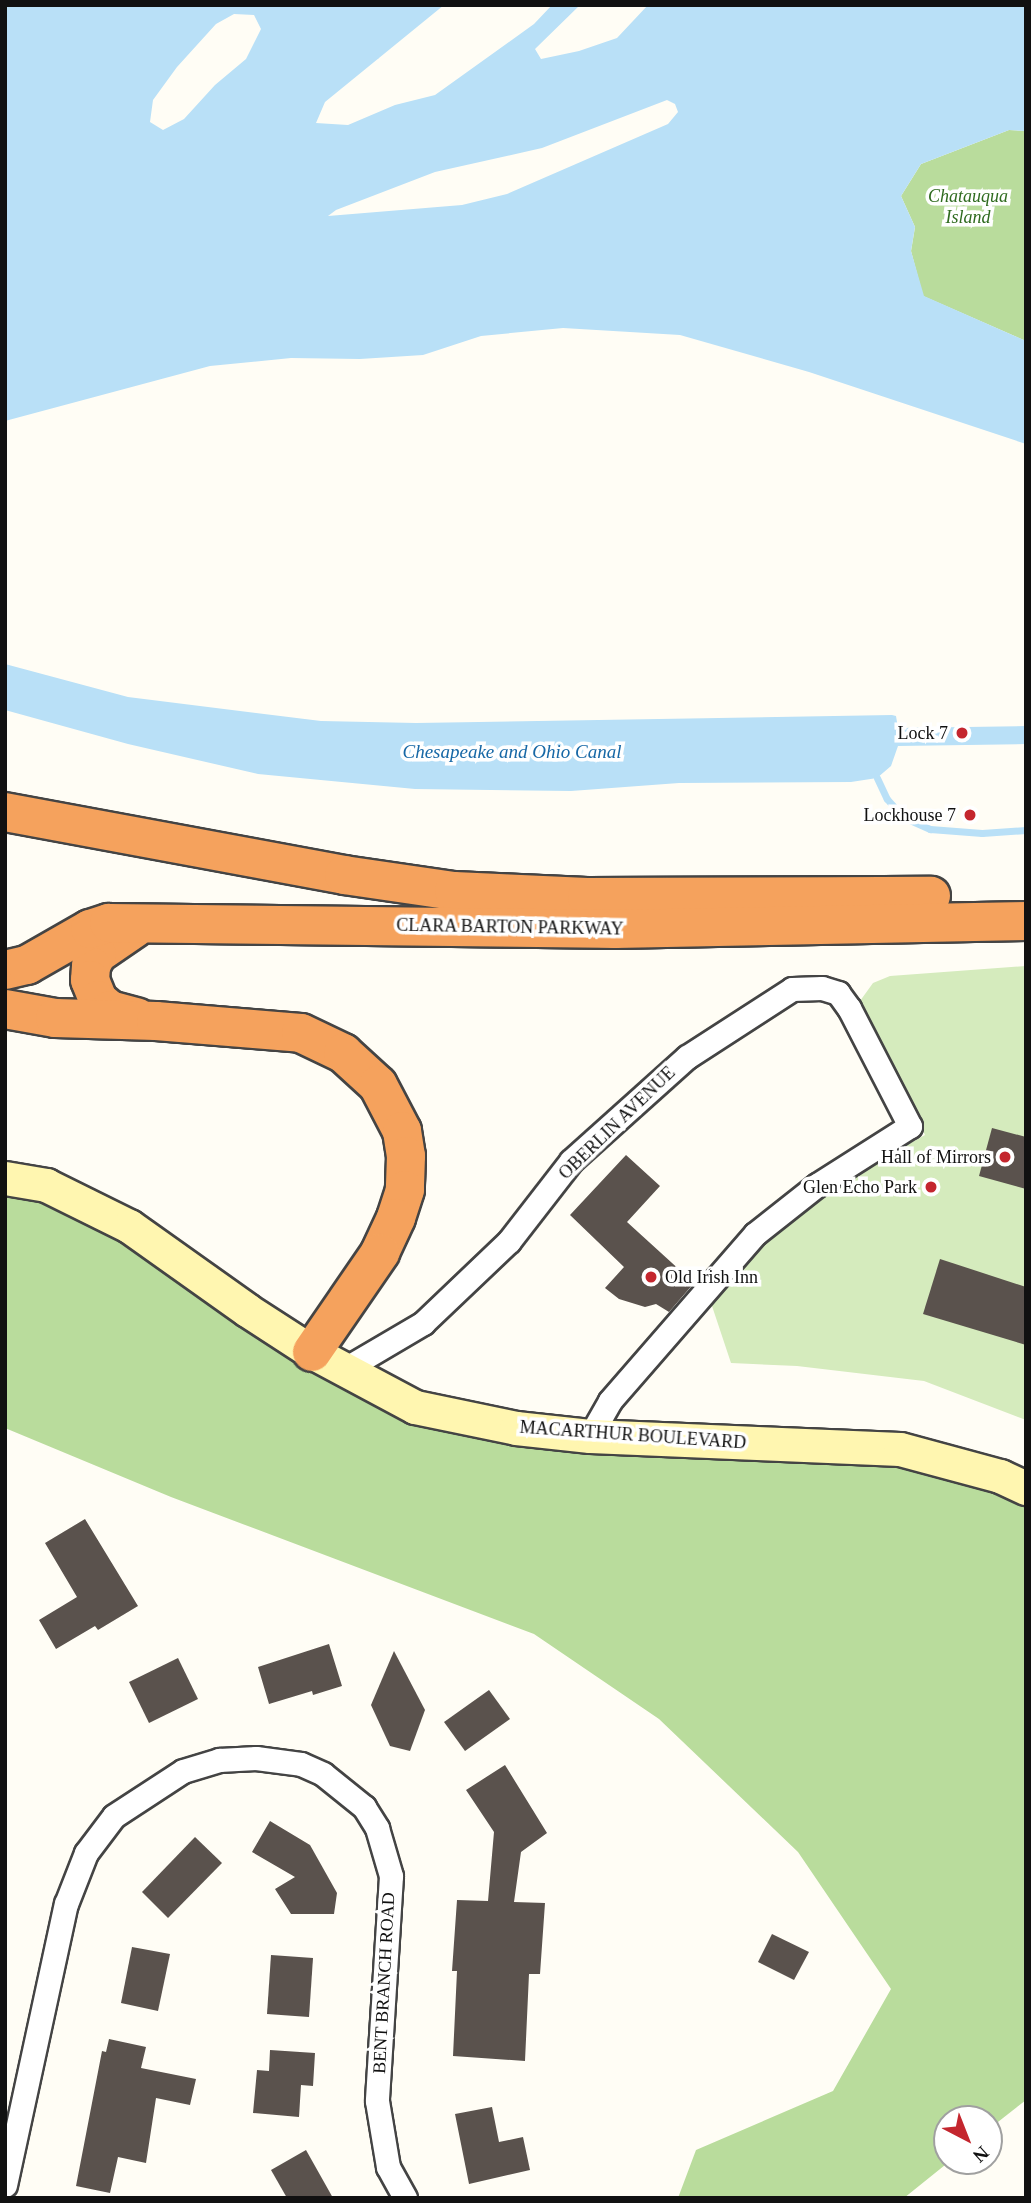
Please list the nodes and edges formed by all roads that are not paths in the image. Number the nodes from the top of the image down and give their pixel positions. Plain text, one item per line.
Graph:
1 (5, 812) edge
2 (642, 876) dead end
3 (804, 882) dead end
4 (454, 891) junction
5 (1026, 895) edge
6 (872, 897) junction
7 (1026, 921) edge
8 (145, 923) junction
9 (5, 970) edge
10 (5, 1009) edge
11 (156, 1021) junction
12 (5, 1178) edge
13 (328, 1361) junction
14 (590, 1436) junction
15 (1026, 1488) edge
16 (5, 2185) edge
17 (405, 2198) edge

1 - 4 highway, CLARA BARTON PARKWAY
2 - 4 highway
3 - 6 highway
4 - 6 highway, CLARA BARTON PARKWAY
5 - 6 highway, CLARA BARTON PARKWAY
7 - 8 highway, CLARA BARTON PARKWAY
8 - 9 highway, CLARA BARTON PARKWAY
8 - 11 highway
10 - 11 highway
11 - 13 highway
12 - 13 main road, MACARTHUR BOULEVARD
13 - 14 main road, MACARTHUR BOULEVARD
13 - 14 street, OBERLIN AVENUE
14 - 15 main road, MACARTHUR BOULEVARD
16 - 17 street, BENT BRANCH ROAD

